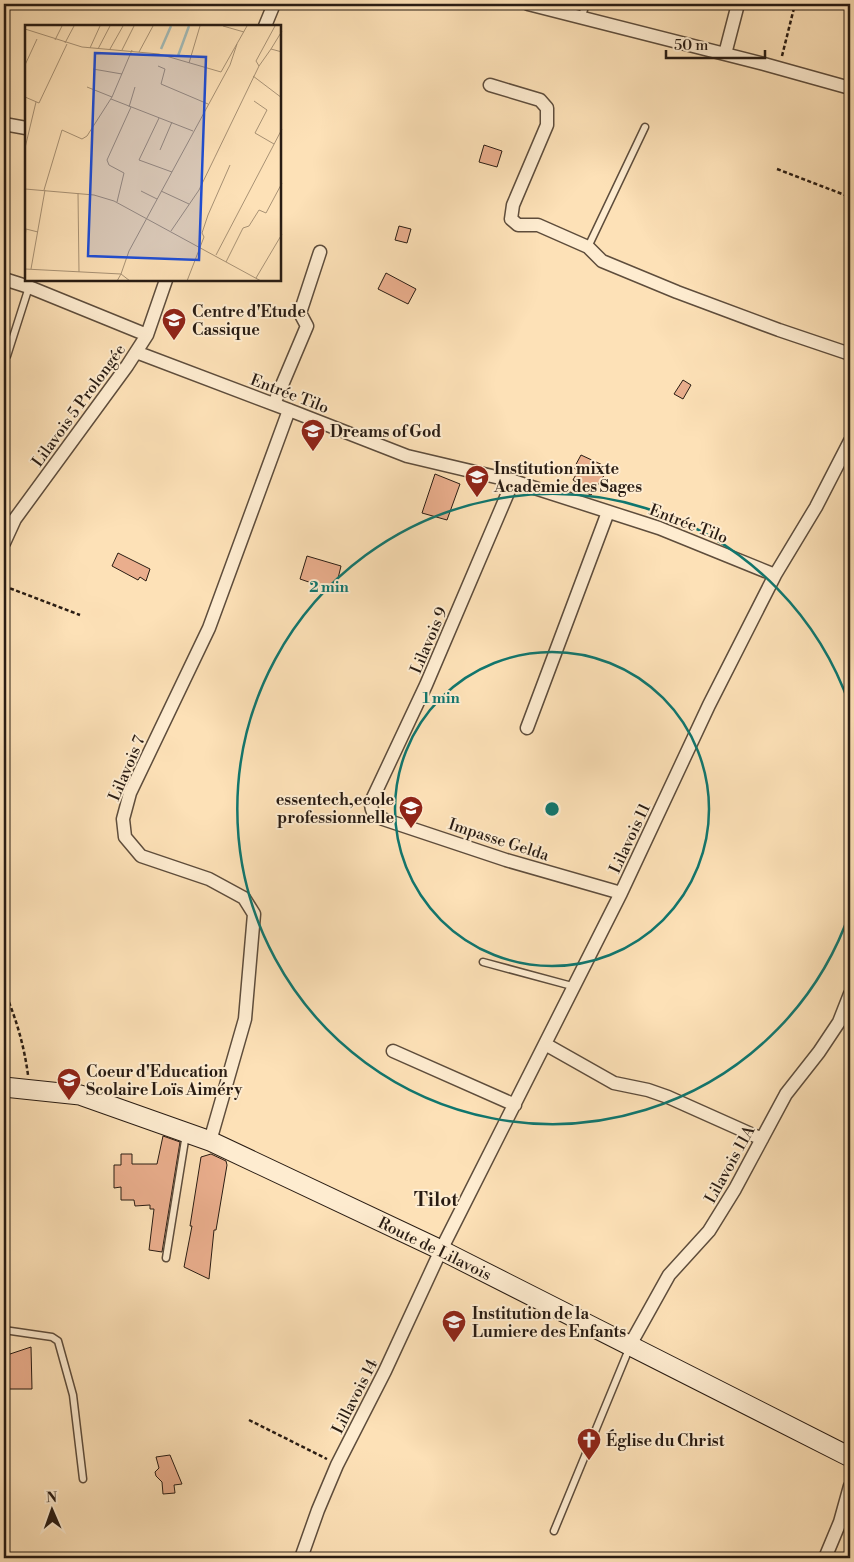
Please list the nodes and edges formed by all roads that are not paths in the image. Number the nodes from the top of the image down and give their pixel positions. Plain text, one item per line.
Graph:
1 (274, 4) edge
2 (528, 4) edge
3 (586, 4) edge
4 (738, 4) edge
5 (581, 18) junction
6 (265, 25) edge
7 (725, 54) junction
8 (490, 85) dead end
9 (850, 88) edge
10 (4, 124) edge
11 (645, 127) dead end
12 (25, 128) edge
13 (588, 248) junction
14 (320, 252) dead end
15 (4, 279) edge
16 (166, 281) edge
17 (29, 287) junction
18 (147, 335) junction
19 (136, 352) junction
20 (850, 354) edge
21 (7, 356) dead end
22 (274, 404) junction
23 (289, 410) junction
24 (850, 441) edge
25 (513, 481) junction
26 (608, 512) junction
27 (8, 525) edge
28 (4, 543) edge
29 (775, 575) junction
30 (527, 728) dead end
31 (371, 810) joint
32 (621, 893) junction
33 (483, 962) dead end
34 (572, 986) junction
35 (850, 994) edge
36 (545, 1044) junction
37 (394, 1051) dead end
38 (4, 1086) edge
39 (515, 1105) junction
40 (186, 1132) junction
41 (762, 1139) junction
42 (210, 1140) junction
43 (441, 1250) junction
44 (166, 1258) dead end
45 (4, 1330) edge
46 (630, 1345) junction
47 (850, 1457) edge
48 (83, 1479) dead end
49 (850, 1486) edge
50 (554, 1531) dead end
51 (301, 1558) edge
52 (825, 1558) edge

1 - 6 street
2 - 5 street
3 - 5 lane
4 - 7 street
5 - 7 street
7 - 9 street
8 - 13 street
10 - 12 street
11 - 13 lane
13 - 20 street
14 - 22 street
15 - 17 street
16 - 18 street, Lilavois 5 Prolongée
17 - 18 street
17 - 21 lane
18 - 19 street, Lilavois 5 Prolongée
19 - 22 street, Entrée Tilo
19 - 27 street, Lilavois 5 Prolongée
22 - 23 street, Entrée Tilo
23 - 25 street, Entrée Tilo
23 - 42 street, Lilavois 7
24 - 29 street, Lilavois 11
25 - 26 street, Entrée Tilo
25 - 31 street, Lilavois 9
26 - 29 street, Entrée Tilo
26 - 30 street
27 - 28 street, Lilavois 5 Prolongée
29 - 32 street, Lilavois 11
31 - 32 street, Impasse Gelda
32 - 34 street, Lilavois 11
33 - 34 lane
34 - 36 street, Lilavois 11
35 - 41 street, Lilavois 11A
36 - 39 street, Lilavois 11
36 - 41 street
37 - 39 street
38 - 40 main road, Route de Lilavois
39 - 43 street, Lilavois 11
40 - 42 main road, Route de Lilavois
40 - 44 lane
41 - 46 street, Lilavois 11A
42 - 43 main road, Route de Lilavois
43 - 46 main road, Route de Lilavois
43 - 51 street, Lillavois 14
45 - 48 lane
46 - 47 main road, Route de Lilavois
46 - 50 lane
49 - 52 street

